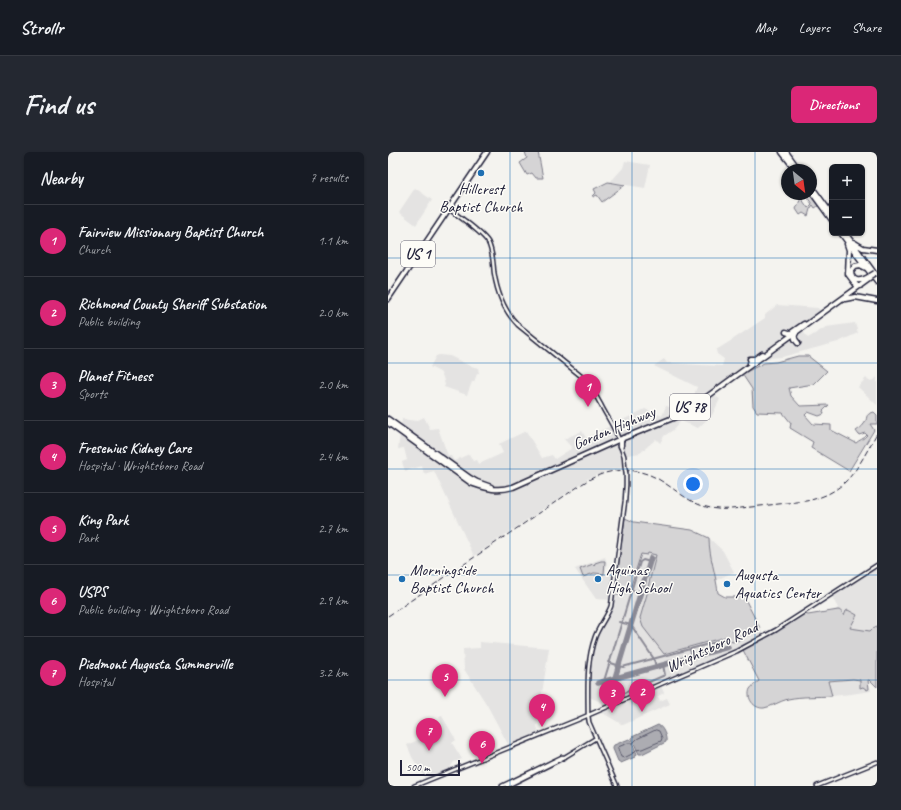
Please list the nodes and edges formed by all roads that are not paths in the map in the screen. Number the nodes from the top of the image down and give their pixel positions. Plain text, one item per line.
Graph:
1 (486, 152) edge
2 (782, 152) edge
3 (786, 152) edge
4 (791, 164) edge
5 (795, 164) edge
6 (817, 194) edge
7 (817, 199) edge
8 (448, 209) junction
9 (829, 211) edge
10 (829, 216) edge
11 (845, 236) edge
12 (845, 236) edge
13 (846, 236) edge
14 (846, 236) edge
15 (877, 250) edge
16 (877, 275) edge
17 (870, 276) junction
18 (877, 282) edge
19 (857, 285) junction
20 (388, 295) edge
21 (388, 299) edge
22 (877, 301) edge
23 (831, 308) junction
24 (804, 324) junction
25 (801, 329) junction
26 (784, 340) junction
27 (680, 415) junction
28 (388, 419) edge
29 (678, 420) dead end
30 (388, 423) edge
31 (624, 437) junction
32 (618, 438) junction
33 (620, 446) junction
34 (877, 565) edge
35 (588, 715) junction
36 (596, 738) junction
37 (565, 757) junction
38 (877, 762) edge
39 (414, 786) edge
40 (502, 786) edge
41 (507, 786) edge
42 (617, 786) edge
43 (816, 786) edge

1 - 8 highway, US 1
2 - 4 highway
3 - 5 highway
6 - 9 highway
7 - 10 highway
8 - 20 highway, US 1
8 - 21 highway, US 1
8 - 32 main road
11 - 17 highway
12 - 19 highway
13 - 15 highway
14 - 16 highway
16 - 17 highway, Gordon Highway / US 78, bridge
17 - 18 highway
17 - 19 highway, Gordon Highway / US 78
19 - 23 highway, Gordon Highway / US 78
19 - 24 highway, Gordon Highway / US 78
22 - 23 highway
23 - 25 highway, Gordon Highway / US 78
24 - 26 highway, Gordon Highway / US 78
24 - 26 highway
25 - 26 highway, Gordon Highway / US 78
25 - 26 highway
26 - 27 highway, Gordon Highway / US 78
26 - 32 highway, Gordon Highway / US 78
27 - 29 highway
27 - 31 highway, Gordon Highway / US 78
28 - 32 highway, Gordon Highway / US 78
30 - 32 highway, Gordon Highway / US 78
31 - 32 highway, Gordon Highway / US 78
31 - 33 highway
32 - 33 main road
33 - 35 main road, bridge
34 - 35 main road, Wrightsboro Road
35 - 36 main road
35 - 39 main road, Wrightsboro Road
36 - 37 main road
36 - 42 main road
37 - 40 main road
37 - 41 main road
38 - 43 main road

